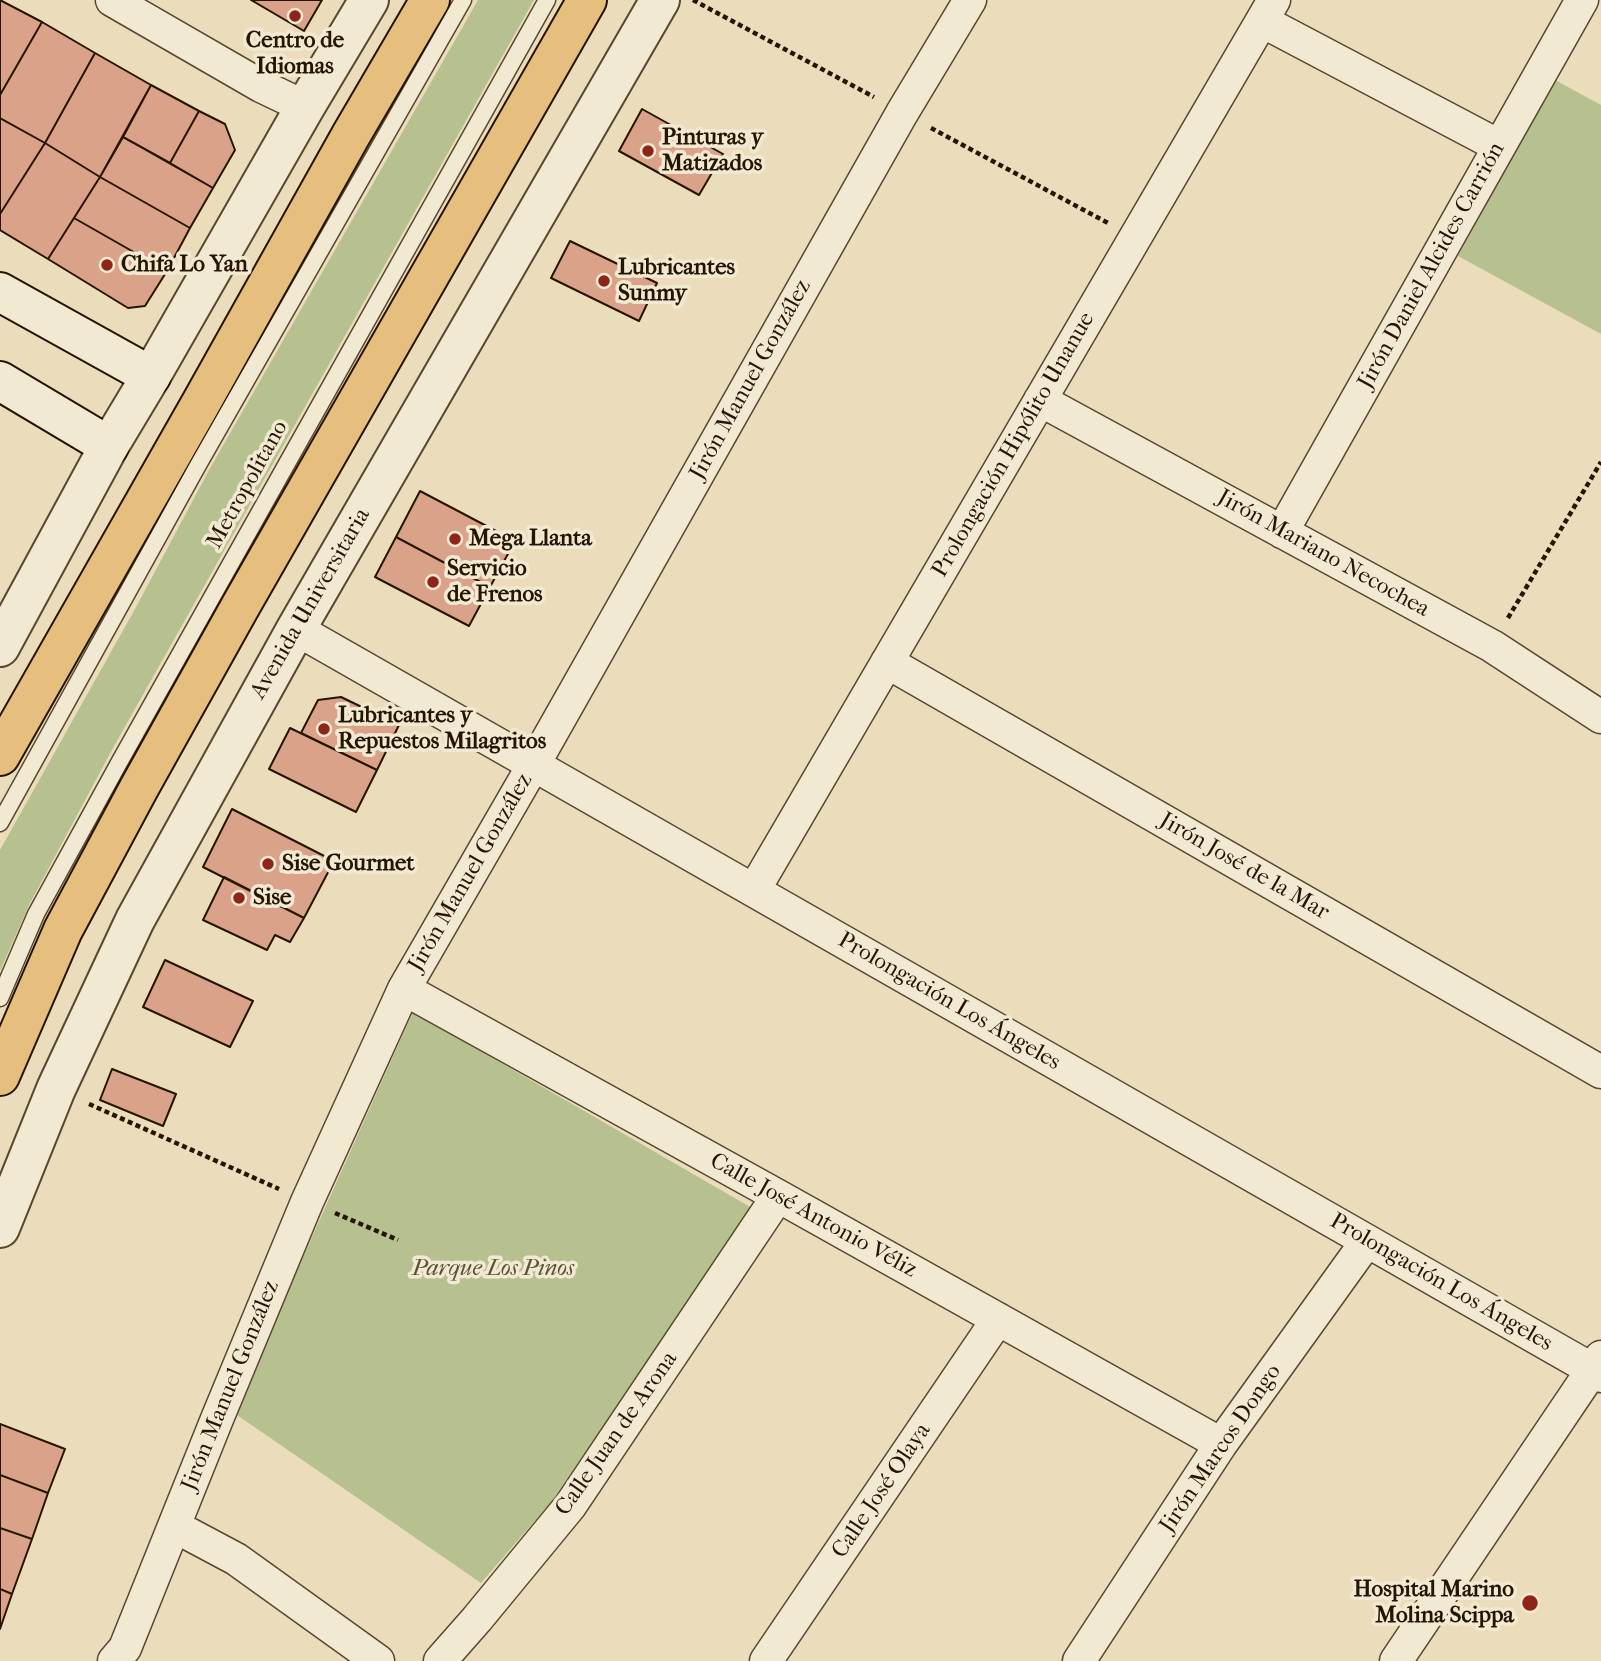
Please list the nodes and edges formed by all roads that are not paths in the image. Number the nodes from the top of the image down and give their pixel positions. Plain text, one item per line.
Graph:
1 (112, 0) edge
2 (369, 0) edge
3 (430, 0) edge
4 (463, 0) edge
5 (547, 0) edge
6 (587, 0) edge
7 (660, 0) edge
8 (970, 0) edge
9 (1581, 0) edge
10 (1268, 10) edge
11 (305, 107) junction
12 (1499, 146) junction
13 (0, 292) edge
14 (151, 376) junction
15 (0, 381) edge
16 (1040, 400) junction
17 (109, 446) junction
18 (1282, 532) junction
19 (296, 629) junction
20 (0, 647) edge
21 (887, 662) junction
22 (1601, 717) edge
23 (0, 756) edge
24 (534, 764) junction
25 (0, 823) edge
26 (754, 890) junction
27 (404, 989) junction
28 (0, 998) edge
29 (1597, 1060) edge
30 (0, 1076) edge
31 (778, 1196) junction
32 (0, 1228) edge
33 (1367, 1241) junction
34 (998, 1319) junction
35 (1598, 1368) edge
36 (1221, 1444) junction
37 (174, 1526) junction
38 (114, 1661) edge
39 (378, 1661) edge
40 (440, 1661) edge
41 (766, 1661) edge
42 (1079, 1661) edge
43 (1396, 1661) edge

1 - 11 street
2 - 11 street
3 - 23 main road
4 - 25 lane
5 - 28 lane, Metropolitano
6 - 30 main road
7 - 19 street, Avenida Universitaria
8 - 24 street, Jirón Manuel González
9 - 12 street, Jirón Daniel Alcides Carrión
10 - 12 street
10 - 16 street, Prolongación Hipólito Unanue
11 - 14 street
12 - 18 street, Jirón Daniel Alcides Carrión
13 - 14 street
14 - 17 street
15 - 17 street
16 - 18 street, Jirón Mariano Necochea
16 - 21 street, Prolongación Hipólito Unanue
17 - 20 street
18 - 22 street, Jirón Mariano Necochea
19 - 24 street, Prolongación Los Ángeles
19 - 32 street, Avenida Universitaria
21 - 26 street, Prolongación Hipólito Unanue
21 - 29 street, Jirón José de la Mar
24 - 26 street, Prolongación Los Ángeles
24 - 27 street, Jirón Manuel González
26 - 33 street, Prolongación Los Ángeles
27 - 31 street, Calle José Antonio Véliz
27 - 37 street, Jirón Manuel González
31 - 34 street, Calle José Antonio Véliz
31 - 40 street, Calle Juan de Arona
33 - 35 street, Prolongación Los Ángeles
33 - 36 street, Jirón Marcos Dongo
34 - 36 street, Calle José Antonio Véliz
34 - 41 street, Calle José Olaya
35 - 43 street
36 - 42 street, Jirón Marcos Dongo
37 - 38 street, Jirón Manuel González
37 - 39 street

